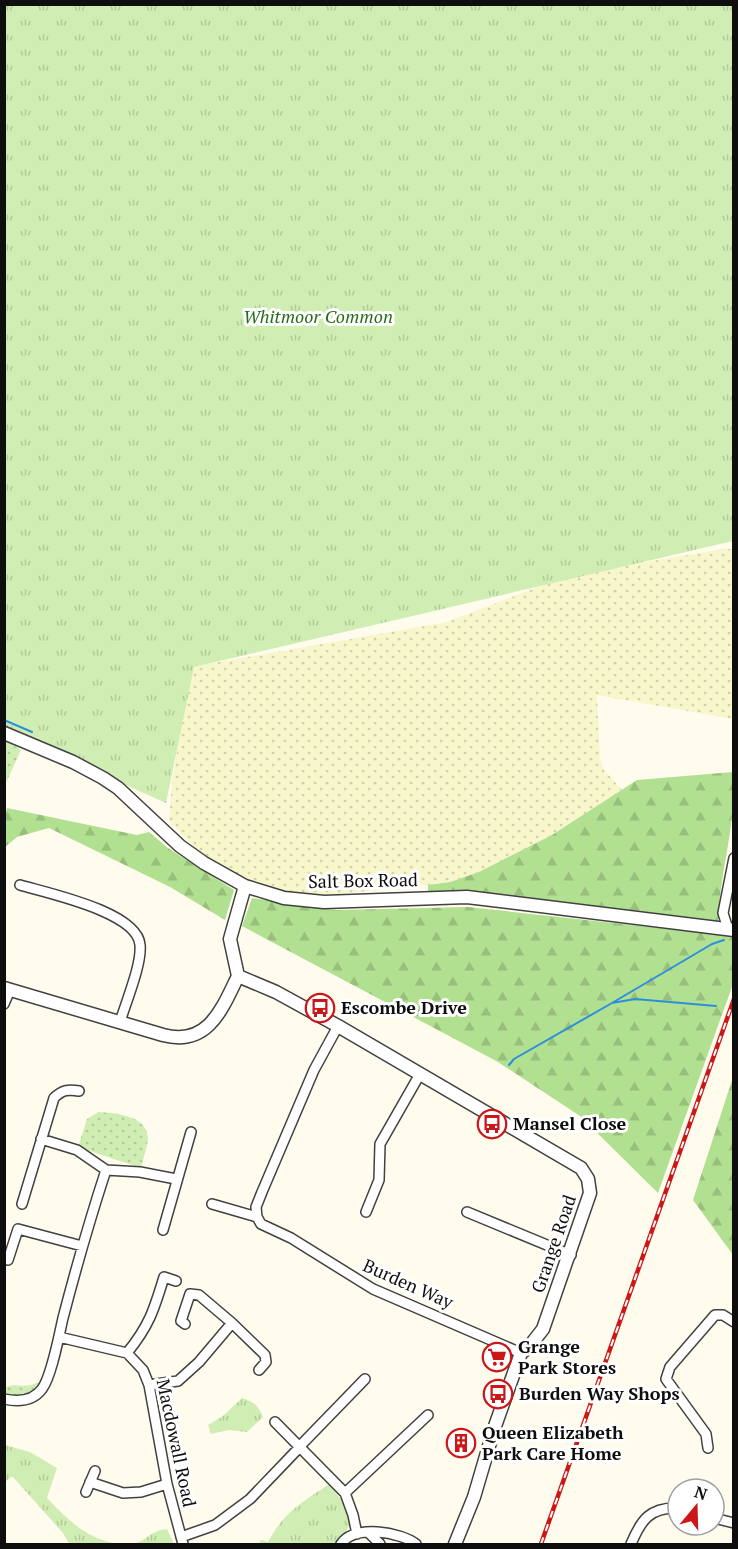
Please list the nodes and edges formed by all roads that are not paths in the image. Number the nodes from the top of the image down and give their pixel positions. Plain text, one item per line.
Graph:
1 (4, 733) edge
2 (734, 858) edge
3 (20, 885) dead end
4 (245, 886) junction
5 (731, 929) edge
6 (238, 976) junction
7 (7, 989) edge
8 (4, 1004) edge
9 (120, 1022) junction
10 (338, 1026) junction
11 (420, 1074) junction
12 (79, 1091) dead end
13 (191, 1132) dead end
14 (41, 1139) junction
15 (106, 1170) junction
16 (176, 1179) junction
17 (22, 1204) dead end
18 (212, 1204) dead end
19 (366, 1212) dead end
20 (467, 1212) dead end
21 (257, 1217) junction
22 (163, 1230) dead end
23 (82, 1246) junction
24 (571, 1255) junction
25 (8, 1260) dead end
26 (176, 1281) dead end
27 (734, 1322) edge
28 (232, 1323) junction
29 (185, 1324) dead end
30 (59, 1337) junction
31 (127, 1353) junction
32 (521, 1353) junction
33 (259, 1370) dead end
34 (365, 1380) dead end
35 (149, 1385) junction
36 (4, 1399) edge
37 (428, 1415) dead end
38 (275, 1422) dead end
39 (708, 1448) dead end
40 (298, 1449) junction
41 (95, 1471) dead end
42 (90, 1482) junction
43 (167, 1484) junction
44 (86, 1492) dead end
45 (345, 1493) junction
46 (666, 1508) edge
47 (369, 1533) junction
48 (357, 1534) junction
49 (182, 1541) edge
50 (341, 1545) edge
51 (380, 1545) edge
52 (416, 1545) edge
53 (455, 1545) edge
54 (631, 1545) edge

1 - 4 street, Salt Box Road
2 - 5 street
3 - 9 street
4 - 5 street, Salt Box Road
4 - 6 street
6 - 9 street
6 - 10 street, Grange Road
7 - 8 street
7 - 9 street
10 - 11 street, Grange Road
10 - 21 street
11 - 19 street
11 - 24 street, Grange Road
12 - 14 street
13 - 16 street
14 - 15 street
14 - 17 street
15 - 16 street
15 - 23 street
16 - 22 street
18 - 21 street, Burden Way
20 - 24 street
21 - 32 street, Burden Way
23 - 25 street
23 - 30 street
24 - 32 street, Grange Road
26 - 31 street
27 - 39 street
28 - 29 street
28 - 33 street
28 - 35 street
30 - 31 street
30 - 36 street
31 - 35 street, Macdowall Road
32 - 53 street, Grange Road
34 - 40 street
35 - 43 street, Macdowall Road
37 - 45 street
38 - 40 street
40 - 45 street
40 - 49 street
41 - 42 street
42 - 43 street
42 - 44 street
43 - 49 street, Macdowall Road
45 - 48 street
46 - 54 street
47 - 48 street
47 - 51 street
47 - 52 street
48 - 50 street

